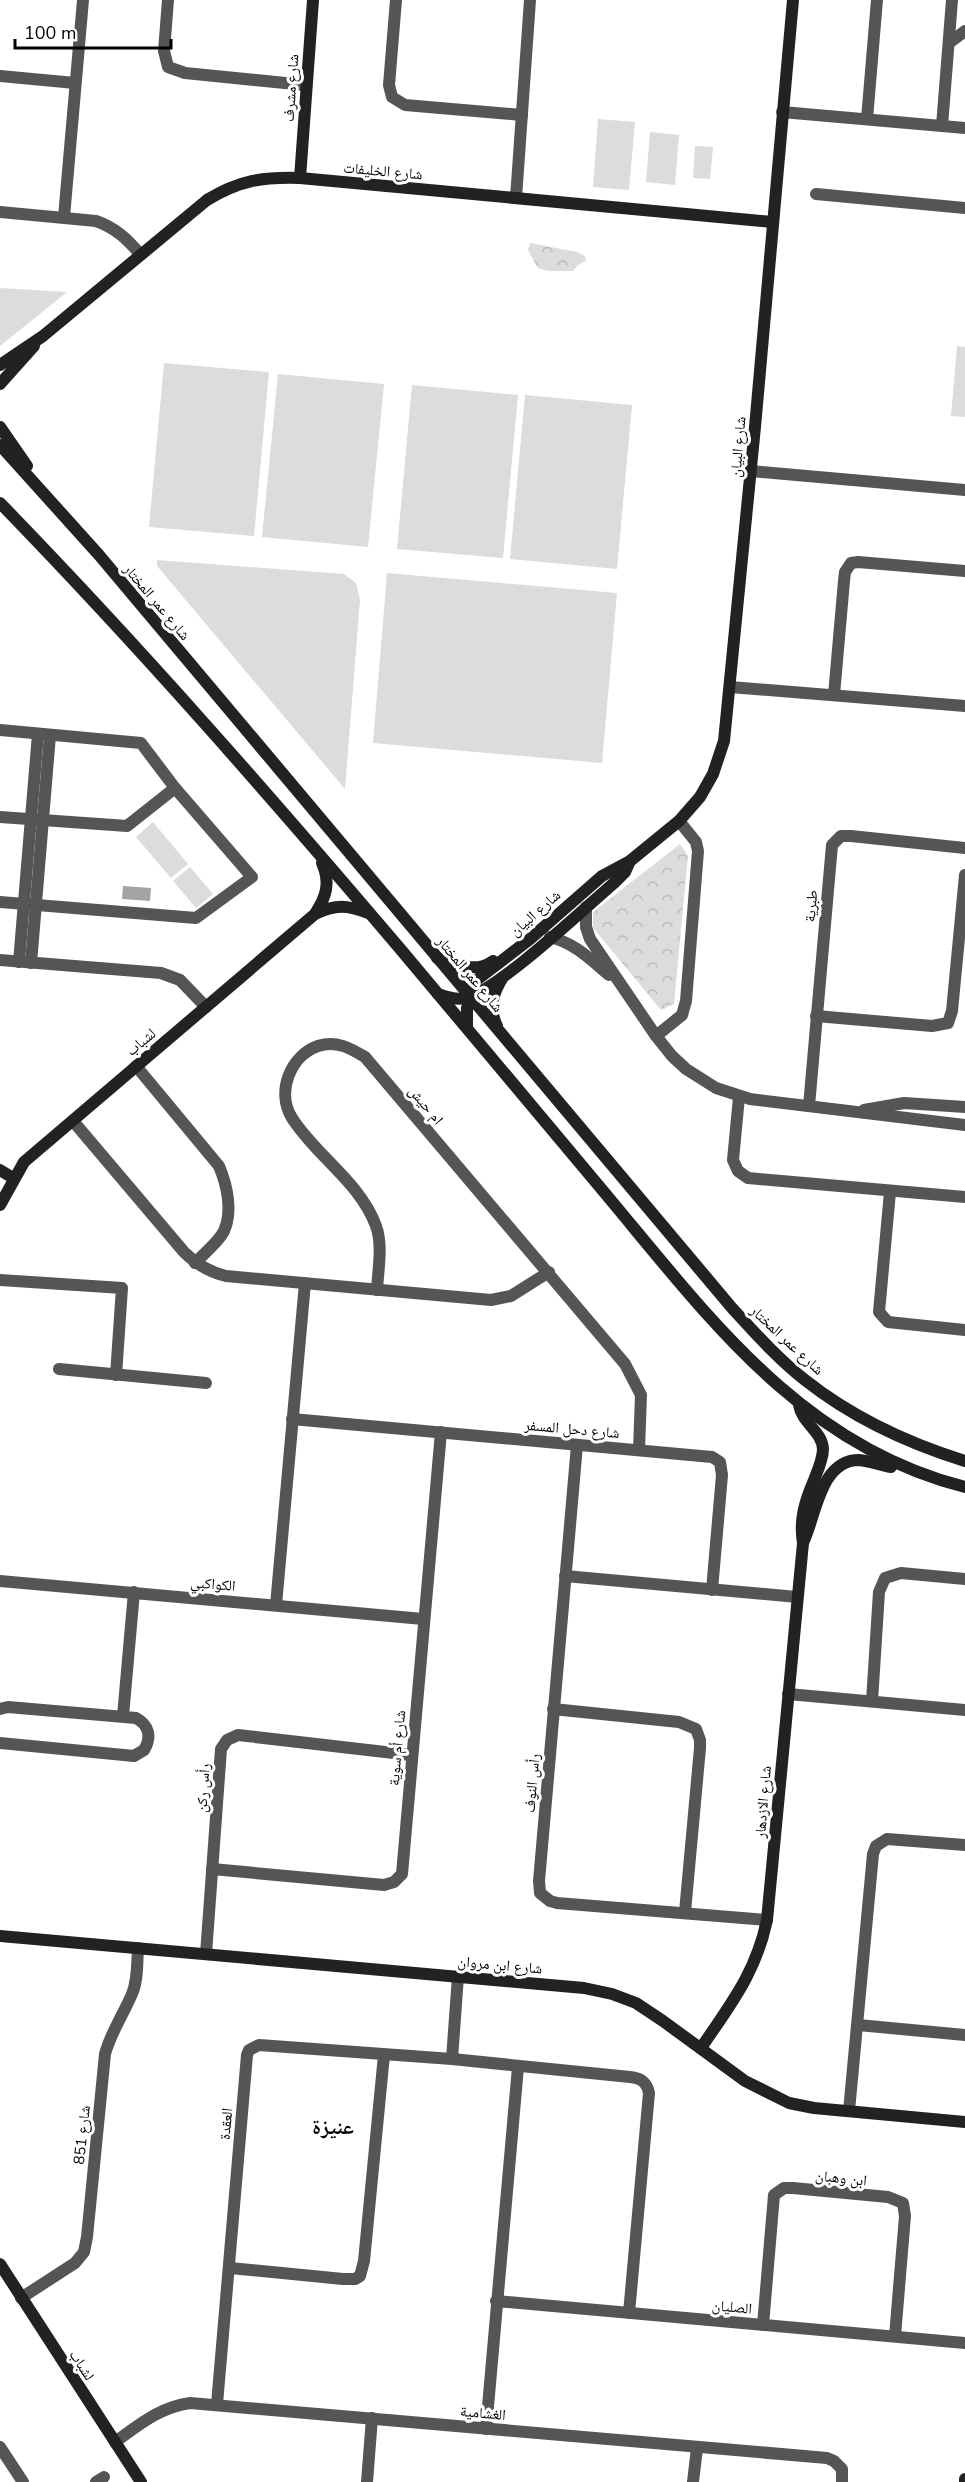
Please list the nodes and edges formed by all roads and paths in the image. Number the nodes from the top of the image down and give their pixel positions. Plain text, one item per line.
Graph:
1 (83, 0) edge
2 (168, 0) edge
3 (313, 0) edge
4 (396, 0) edge
5 (530, 0) edge
6 (793, 0) edge
7 (877, 0) edge
8 (952, 5) edge
9 (965, 11) edge
10 (965, 31) edge
11 (949, 43) junction
12 (0, 76) edge
13 (75, 83) junction
14 (306, 85) junction
15 (782, 112) junction
16 (522, 114) junction
17 (867, 119) junction
18 (942, 126) junction
19 (965, 128) edge
20 (300, 178) junction
21 (816, 194) dead end
22 (516, 198) junction
23 (965, 208) edge
24 (0, 212) edge
25 (64, 217) junction
26 (772, 222) junction
27 (140, 254) junction
28 (43, 336) junction
29 (0, 365) edge
30 (0, 384) edge
31 (0, 427) edge
32 (0, 445) edge
33 (751, 471) junction
34 (965, 490) edge
35 (45, 495) junction
36 (0, 503) edge
37 (965, 571) edge
38 (730, 687) junction
39 (834, 695) junction
40 (965, 706) edge
41 (0, 730) edge
42 (44, 734) junction
43 (175, 788) junction
44 (0, 817) edge
45 (38, 821) junction
46 (679, 821) junction
47 (965, 848) edge
48 (318, 854) junction
49 (630, 861) junction
50 (965, 876) edge
51 (0, 902) edge
52 (30, 905) junction
53 (586, 907) junction
54 (315, 914) junction
55 (371, 915) junction
56 (550, 937) junction
57 (530, 939) junction
58 (437, 958) junction
59 (0, 960) edge
60 (25, 962) junction
61 (503, 976) junction
62 (621, 986) junction
63 (438, 994) junction
64 (470, 997) junction
65 (206, 1007) junction
66 (816, 1016) junction
67 (467, 1028) junction
68 (502, 1035) junction
69 (656, 1036) junction
70 (136, 1066) junction
71 (739, 1097) junction
72 (809, 1106) junction
73 (950, 1106) junction
74 (965, 1107) edge
75 (860, 1112) junction
76 (73, 1121) junction
77 (949, 1123) junction
78 (965, 1125) edge
79 (0, 1170) edge
80 (13, 1178) junction
81 (3, 1188) edge
82 (890, 1192) junction
83 (965, 1197) edge
84 (0, 1205) edge
85 (195, 1263) junction
86 (549, 1272) junction
87 (0, 1280) edge
88 (305, 1283) junction
89 (377, 1290) junction
90 (965, 1330) edge
91 (59, 1369) dead end
92 (116, 1375) junction
93 (206, 1383) dead end
94 (799, 1405) junction
95 (292, 1419) junction
96 (441, 1432) junction
97 (577, 1445) junction
98 (639, 1450) junction
99 (965, 1461) edge
100 (906, 1468) junction
101 (965, 1487) edge
102 (803, 1543) junction
103 (565, 1576) junction
104 (965, 1579) edge
105 (0, 1581) edge
106 (712, 1590) junction
107 (134, 1592) junction
108 (797, 1597) junction
109 (276, 1605) junction
110 (423, 1619) junction
111 (788, 1694) junction
112 (872, 1701) junction
113 (0, 1709) edge
114 (553, 1709) junction
115 (965, 1710) edge
116 (123, 1716) junction
117 (0, 1743) edge
118 (411, 1755) junction
119 (965, 1845) edge
120 (212, 1869) junction
121 (685, 1912) junction
122 (767, 1920) junction
123 (0, 1936) edge
124 (138, 1948) junction
125 (206, 1954) junction
126 (458, 1976) junction
127 (858, 2025) junction
128 (965, 2035) edge
129 (701, 2048) junction
130 (384, 2055) junction
131 (452, 2059) junction
132 (518, 2067) junction
133 (849, 2111) junction
134 (965, 2122) edge
135 (0, 2264) edge
136 (230, 2268) junction
137 (21, 2298) junction
138 (496, 2301) junction
139 (629, 2313) junction
140 (762, 2325) junction
141 (895, 2336) junction
142 (965, 2343) edge
143 (217, 2404) junction
144 (372, 2418) junction
145 (486, 2429) junction
146 (115, 2442) junction
147 (0, 2447) edge
148 (697, 2448) junction
149 (22, 2482) edge
150 (141, 2482) edge
151 (367, 2482) edge
152 (693, 2482) edge
153 (842, 2482) edge

1 - 13 street
2 - 14 street
3 - 14 street, شارع مشرف
4 - 16 street
5 - 16 street
6 - 15 street, شارع البيان
7 - 17 street
8 - 9 street
8 - 11 street
10 - 11 street
11 - 18 street
12 - 13 street
13 - 25 street
14 - 20 street, شارع مشرف
15 - 17 street
15 - 26 street, شارع البيان
16 - 22 street
17 - 18 street
18 - 19 street
20 - 22 street, شارع الخليفات
20 - 27 street, شارع الخليفات
21 - 23 street
22 - 26 street, شارع الخليفات
24 - 25 street
25 - 27 street
26 - 33 street, شارع البيان
27 - 28 street, شارع الخليفات
28 - 29 street, شارع الخليفات
28 - 30 street, شارع الخليفات
31 - 35 street
32 - 35 street, شارع عمر المختار
33 - 34 street
33 - 38 street, شارع البيان
35 - 58 street, شارع عمر المختار
36 - 48 street
37 - 39 street
38 - 39 street
38 - 46 street, شارع البيان
39 - 40 street
41 - 42 street
42 - 43 street
42 - 45 street
43 - 45 street
43 - 52 street
44 - 45 street
45 - 52 street
46 - 49 street, شارع البيان
46 - 69 street
47 - 66 street, طبرية
48 - 54 street, لشباب
48 - 55 street
49 - 53 street, شارع البيان
49 - 57 street, شارع البيان
50 - 66 street
51 - 52 street
52 - 60 street
53 - 56 street, شارع البيان
53 - 62 street
54 - 55 street, لشباب
54 - 65 street, لشباب
55 - 63 street
56 - 61 street, شارع البيان
56 - 62 street
57 - 58 street
57 - 64 street, شارع البيان
58 - 64 street, شارع عمر المختار
59 - 60 street
60 - 65 street
61 - 64 street, شارع البيان
61 - 68 street
62 - 69 street
63 - 64 street
63 - 67 street
64 - 67 street, شارع البيان
64 - 68 street, شارع عمر المختار
65 - 70 street, لشباب
66 - 72 street, طبرية
67 - 94 street
68 - 99 street, شارع عمر المختار
69 - 71 street
70 - 76 street, لشباب
70 - 85 street
71 - 72 street
71 - 82 street
72 - 75 street
73 - 74 street
73 - 75 street
73 - 77 street
75 - 77 street
76 - 80 street, لشباب
76 - 85 street
77 - 78 street
79 - 80 street
80 - 81 street, لشباب
81 - 84 street, لشباب
82 - 83 street
82 - 90 street
85 - 88 street
86 - 89 street
86 - 89 street, ام حيش
86 - 98 street, ام حيش
87 - 92 street
88 - 89 street
88 - 95 street
91 - 92 street
92 - 93 street
94 - 100 street
94 - 102 street, شارع الازدهار
95 - 96 street, شارع دحل المسفر
95 - 109 street
96 - 97 street, شارع دحل المسفر
96 - 110 street, شارع أم سوية
97 - 98 street, شارع دحل المسفر
97 - 103 street, رأس النوف
98 - 106 street, شارع دحل المسفر
100 - 101 street
100 - 102 street, شارع الازدهار
102 - 108 street, شارع الازدهار
103 - 106 street
103 - 114 street, رأس النوف
104 - 112 street
105 - 107 street, الكواكبي
106 - 108 street
107 - 109 street, الكواكبي
107 - 116 street
108 - 111 street, شارع الازدهار
109 - 110 street, الكواكبي
110 - 118 street, شارع أم سوية
111 - 112 street
111 - 122 street, شارع الازدهار
112 - 115 street
113 - 116 street
114 - 121 street
114 - 121 street, رأس النوف
116 - 117 street
118 - 120 street, شارع أم سوية
118 - 120 street, رأس ركن
119 - 127 street
120 - 125 street, رأس ركن
121 - 122 street, رأس النوف
122 - 129 street, شارع الازدهار
123 - 124 street, شارع ابن مروان
124 - 125 street, شارع ابن مروان
124 - 137 street, شارع 851
125 - 126 street, شارع ابن مروان
126 - 129 street, شارع ابن مروان
126 - 131 street
127 - 128 street
127 - 133 street
129 - 133 street, شارع ابن مروان
130 - 131 street, العقدة
130 - 136 street
130 - 136 street, العقدة
131 - 132 street, العقدة
132 - 138 street
132 - 139 street, العقدة
133 - 134 street, شارع ابن مروان
135 - 137 street, لشباب
136 - 143 street, العقدة
137 - 146 street, لشباب
138 - 139 street, الصليان
138 - 145 street
139 - 140 street, الصليان
140 - 141 street, الصليان
140 - 141 street, ابن وهبان
141 - 142 street, الصليان
143 - 144 street, الغشامية
143 - 146 street, الغشامية
144 - 145 street, الغشامية
144 - 151 street
145 - 148 street, الغشامية
146 - 150 street, لشباب
147 - 149 street
148 - 152 street
148 - 153 street, الغشامية

